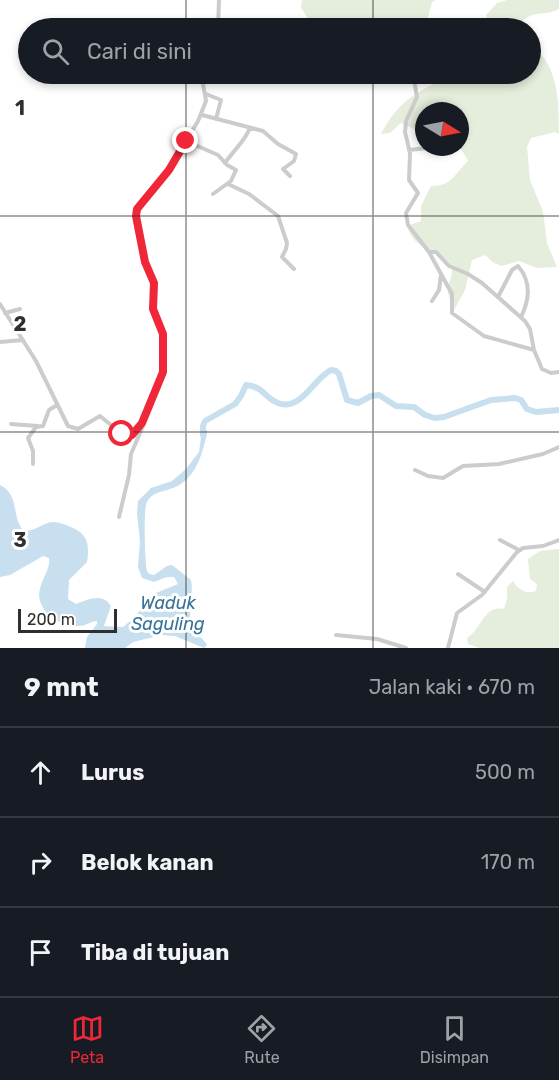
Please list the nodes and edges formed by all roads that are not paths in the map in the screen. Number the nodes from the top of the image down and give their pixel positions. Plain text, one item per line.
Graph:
1 (219, 0) edge
2 (218, 18) edge
3 (203, 84) edge
4 (415, 84) edge
5 (206, 94) junction
6 (202, 115) junction
7 (216, 119) junction
8 (250, 128) junction
9 (186, 141) junction
10 (415, 149) edge
11 (409, 150) junction
12 (225, 163) junction
13 (290, 176) dead end
14 (228, 184) junction
15 (213, 194) dead end
16 (429, 252) junction
17 (294, 269) dead end
18 (441, 274) junction
19 (498, 297) junction
20 (432, 301) dead end
21 (0, 304) edge
22 (20, 309) dead end
23 (5, 313) junction
24 (521, 317) junction
25 (23, 340) junction
26 (0, 342) edge
27 (534, 350) junction
28 (559, 372) edge
29 (57, 405) junction
30 (144, 419) junction
31 (11, 424) dead end
32 (38, 427) junction
33 (559, 447) edge
34 (33, 465) dead end
35 (415, 470) dead end
36 (119, 517) dead end
37 (500, 540) dead end
38 (559, 540) edge
39 (519, 550) junction
40 (458, 574) dead end
41 (485, 592) junction
42 (336, 634) dead end
43 (406, 648) edge
44 (448, 648) edge

1 - 2 street
3 - 5 street
4 - 11 street
5 - 6 street
5 - 7 street
6 - 7 street
6 - 9 street
7 - 8 street
8 - 12 street
8 - 13 street
9 - 12 street
9 - 30 street
10 - 11 street
11 - 16 street
12 - 14 street
14 - 15 street
14 - 17 street
16 - 18 street
16 - 19 street
18 - 20 street
18 - 27 street
19 - 24 street
19 - 24 street
21 - 23 street
22 - 23 street
23 - 25 street
24 - 27 street
25 - 26 street
25 - 29 street
27 - 28 street
29 - 30 street
29 - 32 street
30 - 36 street
31 - 32 street
32 - 34 street
33 - 35 street
37 - 39 street
38 - 39 street
39 - 41 street
40 - 41 street
41 - 44 street
42 - 43 street

